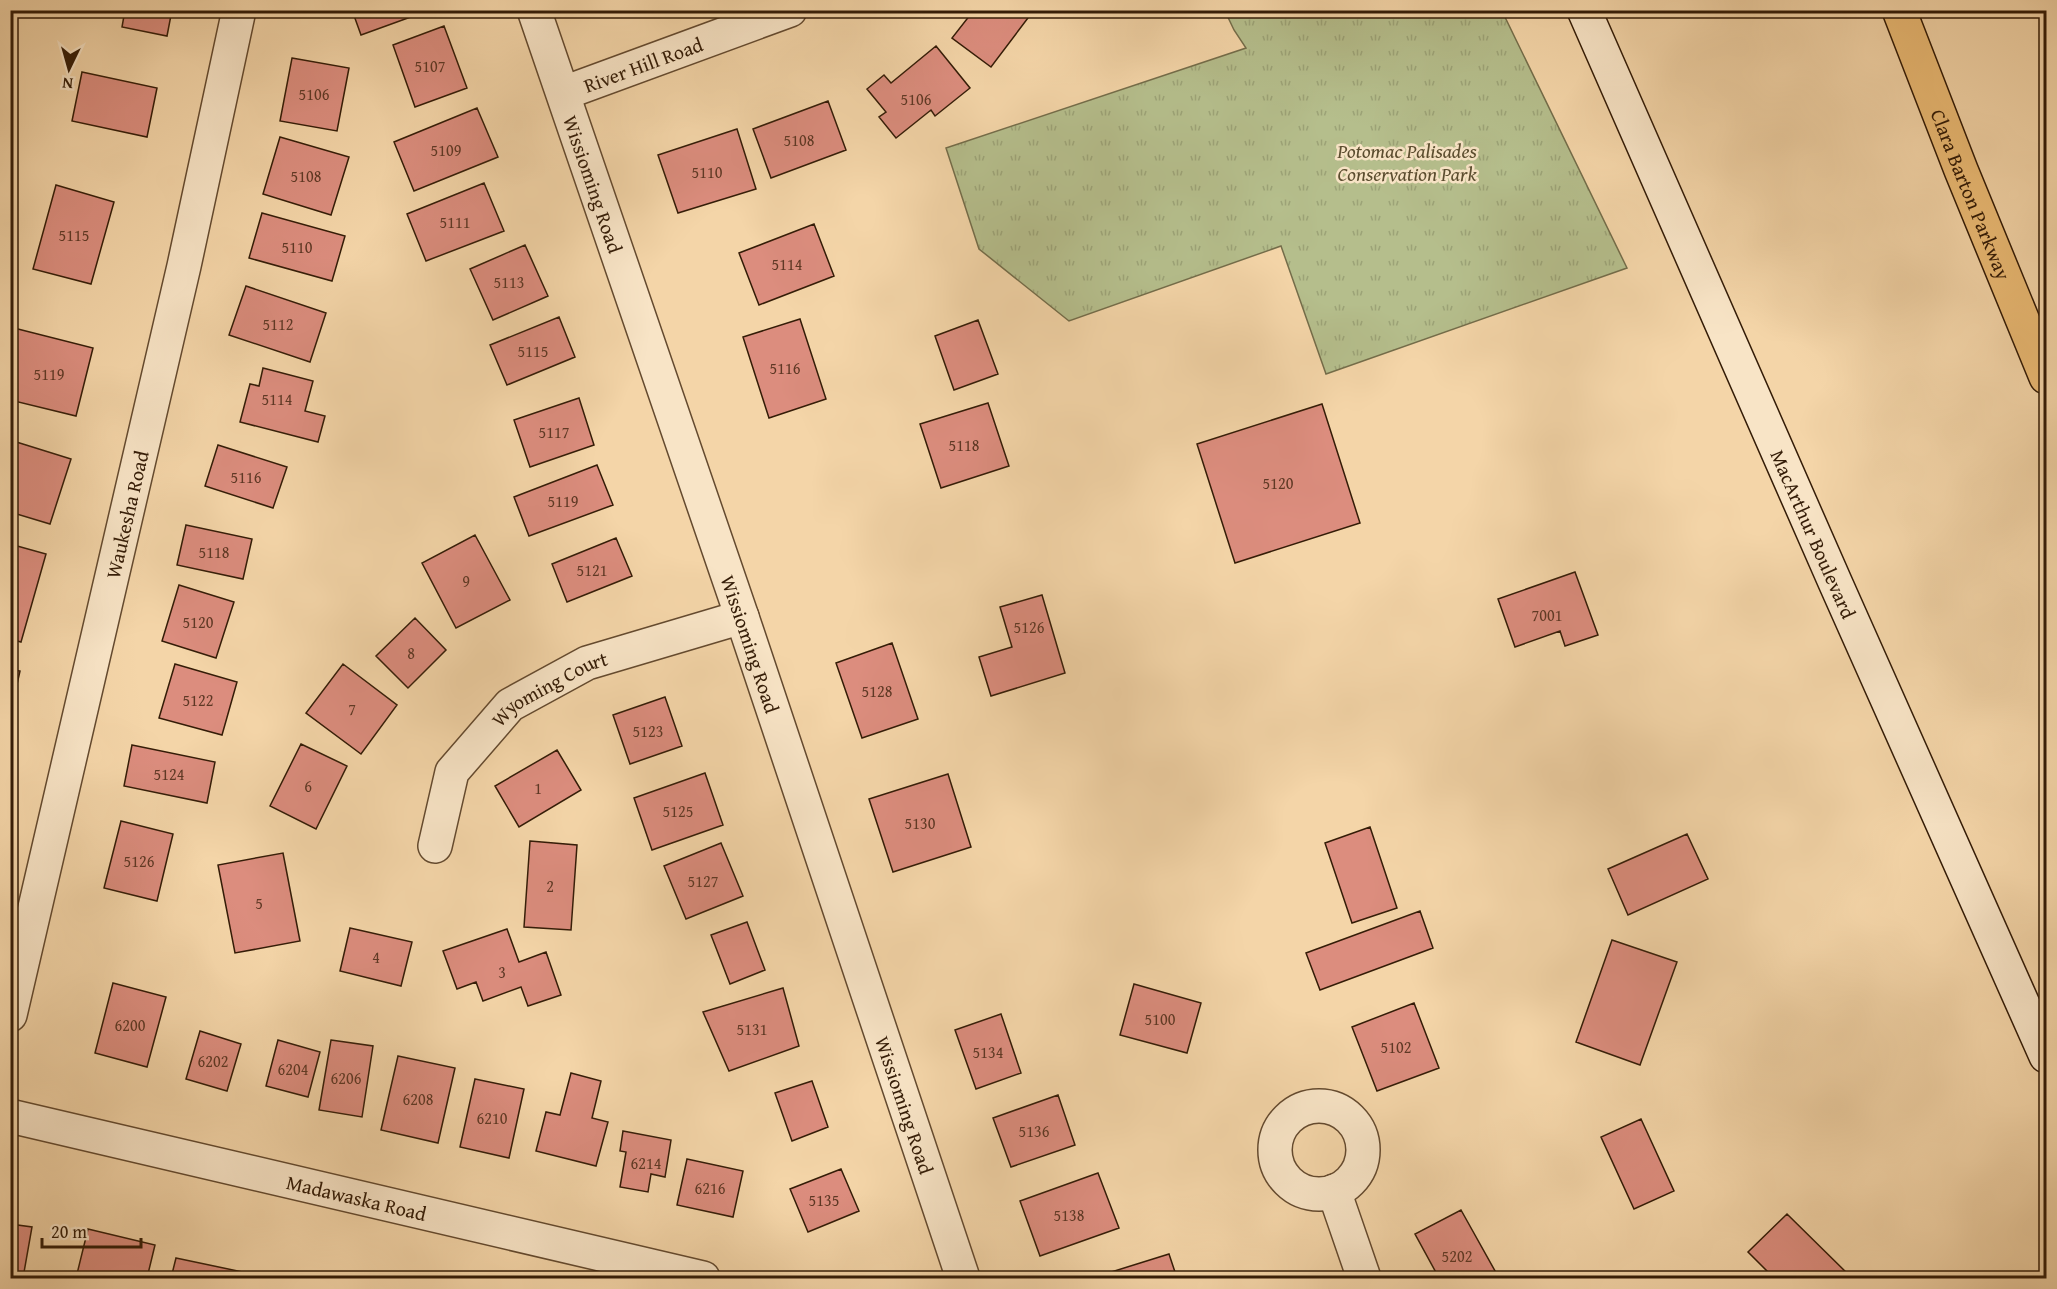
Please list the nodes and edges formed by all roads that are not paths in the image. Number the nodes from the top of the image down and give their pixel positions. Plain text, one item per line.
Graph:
1 (239, 10) edge
2 (534, 10) edge
3 (790, 10) edge
4 (1584, 10) edge
5 (1899, 10) edge
6 (564, 93) junction
7 (2046, 377) edge
8 (742, 617) junction
9 (435, 846) dead end
10 (10, 1015) edge
11 (2046, 1056) edge
12 (10, 1116) edge
13 (1335, 1191) dead end
14 (703, 1278) edge
15 (963, 1278) edge
16 (1364, 1278) edge

1 - 10 street, Waukesha Road
2 - 6 street, Wissioming Road
3 - 6 street, River Hill Road
4 - 11 street, MacArthur Boulevard
5 - 7 highway, Clara Barton Parkway
6 - 8 street, Wissioming Road
8 - 9 street, Wyoming Court
8 - 15 street, Wissioming Road
12 - 14 street, Madawaska Road
13 - 16 street

